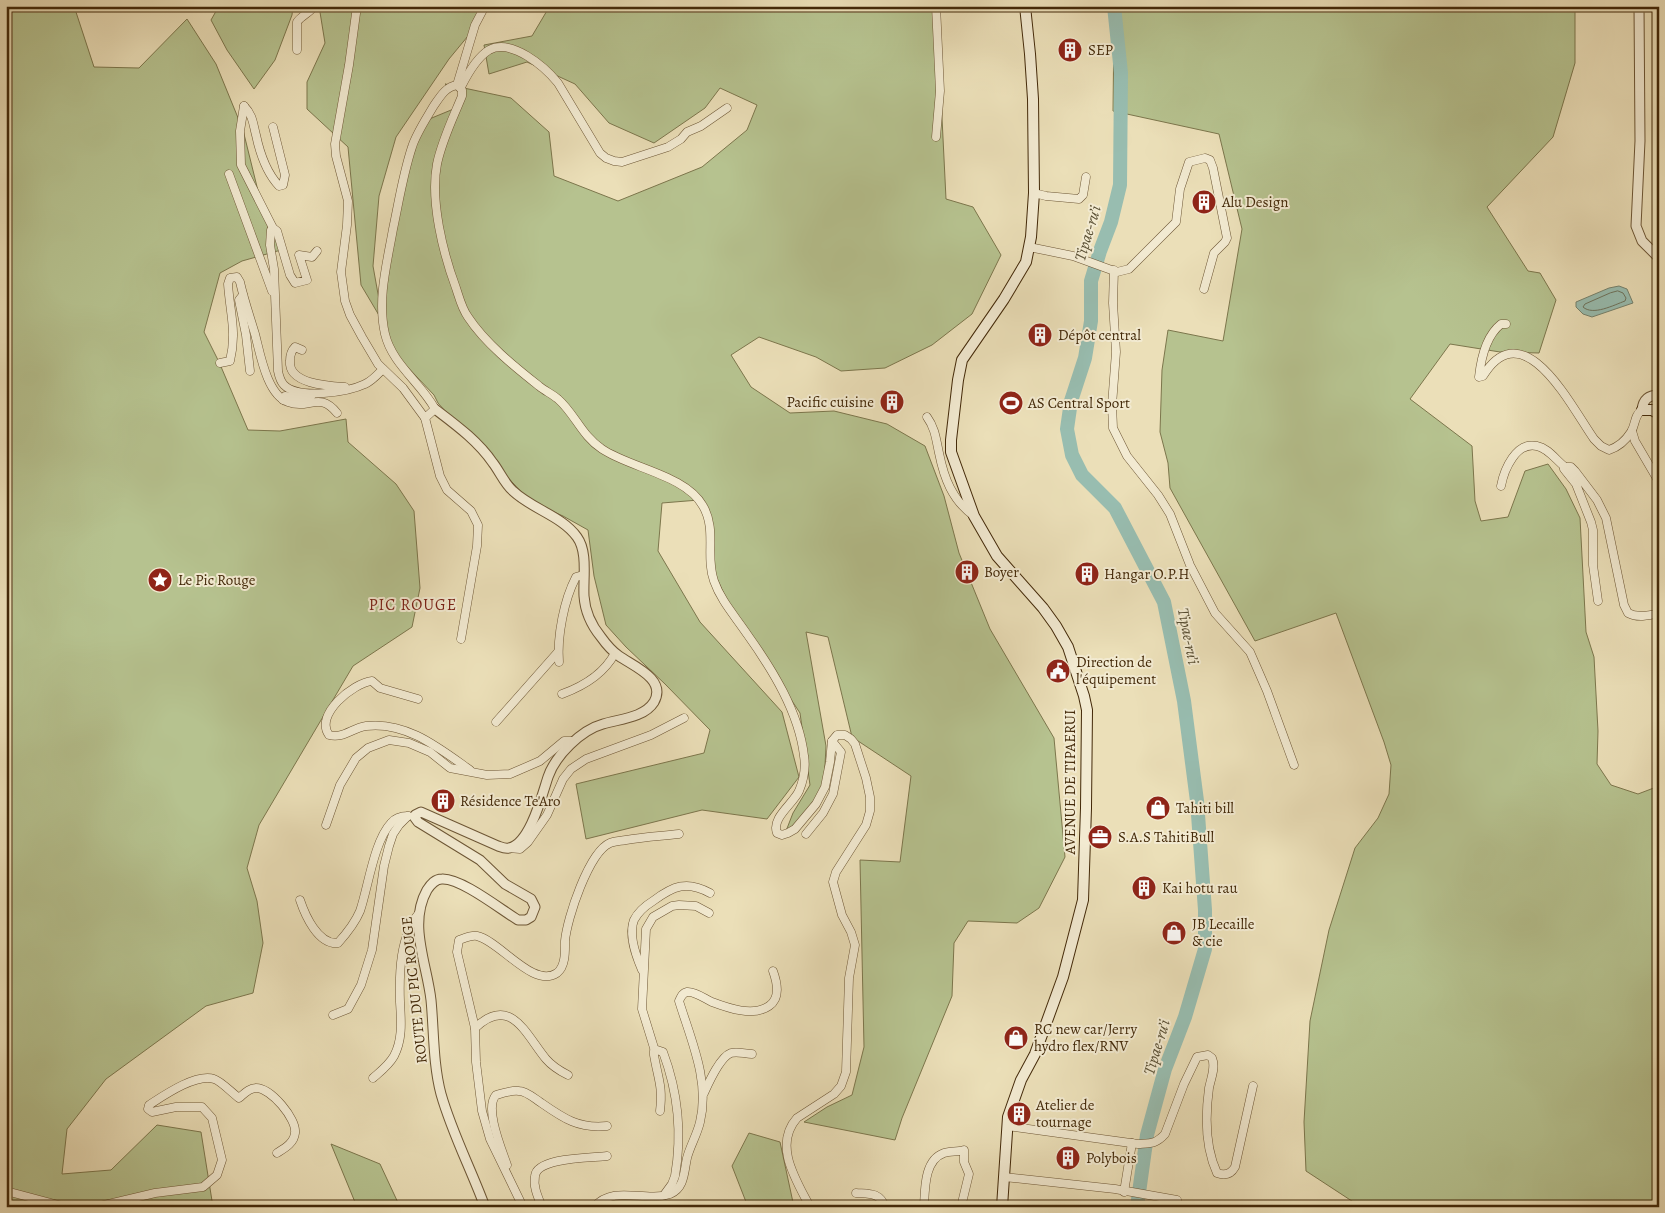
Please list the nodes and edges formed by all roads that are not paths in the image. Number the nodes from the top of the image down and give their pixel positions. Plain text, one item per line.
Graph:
1 (314, 6) edge
2 (357, 6) edge
3 (485, 6) edge
4 (936, 6) edge
5 (1025, 6) edge
6 (1639, 6) edge
7 (297, 50) dead end
8 (459, 86) junction
9 (727, 108) dead end
10 (273, 127) dead end
11 (936, 137) dead end
12 (228, 174) dead end
13 (1086, 177) dead end
14 (1034, 193) junction
15 (273, 228) junction
16 (1029, 248) junction
17 (317, 251) dead end
18 (1659, 258) edge
19 (1110, 269) junction
20 (1204, 289) dead end
21 (243, 295) junction
22 (274, 295) junction
23 (1506, 324) dead end
24 (302, 350) dead end
25 (220, 363) dead end
26 (383, 369) junction
27 (250, 371) dead end
28 (354, 387) junction
29 (318, 393) junction
30 (1659, 395) edge
31 (283, 400) junction
32 (435, 409) junction
33 (1642, 410) junction
34 (337, 413) dead end
35 (1659, 414) edge
36 (926, 417) dead end
37 (425, 418) junction
38 (1632, 431) junction
39 (1565, 467) junction
40 (1659, 482) edge
41 (1501, 486) dead end
42 (974, 516) junction
43 (583, 575) junction
44 (1598, 601) dead end
45 (1659, 613) edge
46 (460, 639) dead end
47 (558, 652) junction
48 (615, 653) junction
49 (558, 662) dead end
50 (562, 694) dead end
51 (418, 699) dead end
52 (684, 718) dead end
53 (496, 722) dead end
54 (832, 741) junction
55 (572, 742) junction
56 (1294, 765) dead end
57 (473, 772) junction
58 (412, 816) junction
59 (326, 825) dead end
60 (678, 834) dead end
61 (806, 834) dead end
62 (506, 848) junction
63 (710, 893) dead end
64 (300, 900) dead end
65 (419, 913) junction
66 (709, 913) dead end
67 (773, 971) dead end
68 (644, 974) junction
69 (333, 1016) dead end
70 (475, 1028) junction
71 (656, 1051) junction
72 (752, 1054) dead end
73 (568, 1075) dead end
74 (373, 1078) dead end
75 (1253, 1086) dead end
76 (704, 1093) junction
77 (660, 1111) dead end
78 (607, 1126) dead end
79 (1007, 1126) junction
80 (1135, 1143) junction
81 (277, 1152) dead end
82 (607, 1156) dead end
83 (1004, 1177) junction
84 (514, 1186) junction
85 (6, 1191) edge
86 (1124, 1192) junction
87 (856, 1193) dead end
88 (664, 1195) junction
89 (1177, 1200) dead end
90 (66, 1207) edge
91 (96, 1207) edge
92 (485, 1207) edge
93 (522, 1207) edge
94 (542, 1207) edge
95 (594, 1207) edge
96 (619, 1207) edge
97 (629, 1207) edge
98 (810, 1207) edge
99 (885, 1207) edge
100 (924, 1207) edge
101 (961, 1207) edge
102 (1002, 1207) edge

1 - 7 street
2 - 26 street
3 - 8 street
4 - 11 street
5 - 14 main road, AVENUE DE TIPAERUI
6 - 18 street
8 - 9 street
8 - 32 street
8 - 54 street
10 - 15 street
12 - 22 street
13 - 14 street
14 - 16 main road, AVENUE DE TIPAERUI
15 - 17 street
15 - 22 street
16 - 19 street
16 - 42 main road, AVENUE DE TIPAERUI
19 - 20 street
19 - 56 street
21 - 25 street
21 - 27 street
21 - 31 street
22 - 29 street
23 - 38 street
24 - 28 street
26 - 28 street
26 - 37 street
28 - 29 street
29 - 31 street
30 - 33 street
31 - 34 street
32 - 37 street
32 - 43 street
33 - 35 main road
33 - 38 street
36 - 42 street
37 - 46 street
38 - 40 street
39 - 41 street
39 - 44 street
39 - 45 street
42 - 79 main road, AVENUE DE TIPAERUI
43 - 47 street
43 - 48 street
47 - 49 street
47 - 53 street
48 - 50 street
48 - 55 street
51 - 57 street
52 - 62 street
54 - 61 street
54 - 98 street
55 - 57 street
55 - 62 street
57 - 59 street
58 - 62 street
58 - 64 street
58 - 65 street, ROUTE DU PIC ROUGE
58 - 69 street
60 - 70 street
63 - 68 street
65 - 74 street
65 - 92 street, ROUTE DU PIC ROUGE
66 - 68 street
67 - 76 street
68 - 71 street
70 - 73 street
70 - 84 street
71 - 77 street
71 - 88 street
72 - 76 street
75 - 80 street
76 - 88 street
78 - 84 street
79 - 80 street
79 - 83 main road, AVENUE DE TIPAERUI
80 - 86 street
81 - 91 street
82 - 94 street
83 - 86 street
83 - 102 main road, AVENUE DE TIPAERUI
84 - 93 street
85 - 90 street
86 - 89 street
87 - 99 street
88 - 95 street
96 - 97 street
100 - 101 street

